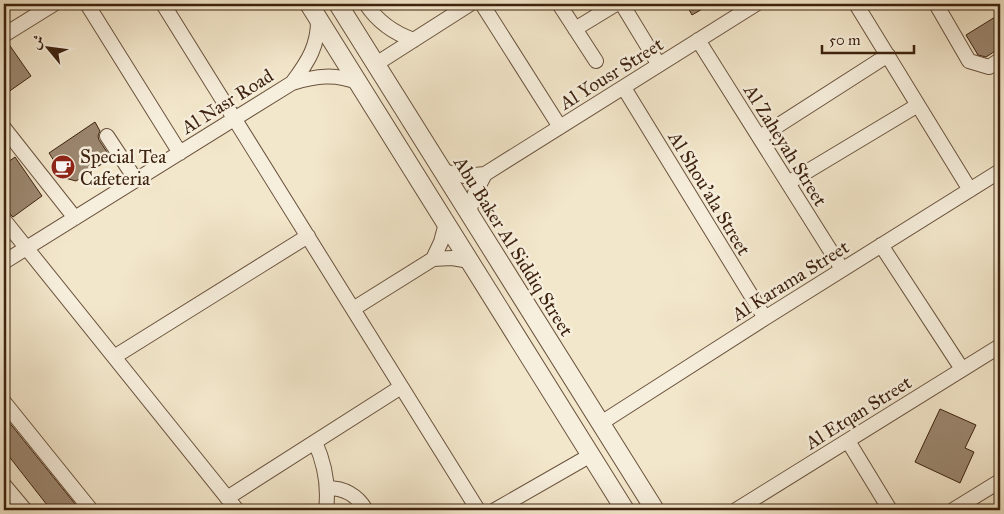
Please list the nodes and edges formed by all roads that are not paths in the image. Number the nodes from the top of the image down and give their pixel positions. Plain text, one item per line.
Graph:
1 (54, 4) edge
2 (87, 4) edge
3 (163, 4) edge
4 (338, 4) edge
5 (366, 4) edge
6 (470, 4) edge
7 (482, 4) edge
8 (559, 4) edge
9 (616, 4) edge
10 (622, 4) edge
11 (756, 4) edge
12 (856, 4) edge
13 (938, 4) edge
14 (314, 10) edge
15 (575, 28) junction
16 (4, 35) edge
17 (414, 40) junction
18 (698, 40) junction
19 (888, 55) junction
20 (1000, 60) edge
21 (596, 62) dead end
22 (376, 64) junction
23 (659, 65) junction
24 (292, 83) junction
25 (359, 83) junction
26 (624, 88) junction
27 (918, 105) junction
28 (235, 118) junction
29 (560, 127) junction
30 (107, 136) dead end
31 (7, 137) edge
32 (760, 137) junction
33 (180, 152) junction
34 (1000, 171) edge
35 (443, 172) junction
36 (485, 174) junction
37 (136, 180) junction
38 (788, 183) junction
39 (970, 190) junction
40 (468, 212) junction
41 (74, 218) junction
42 (4, 220) edge
43 (446, 223) junction
44 (308, 236) junction
45 (882, 245) junction
46 (26, 248) junction
47 (433, 258) junction
48 (470, 261) junction
49 (4, 262) edge
50 (842, 269) junction
51 (353, 309) junction
52 (765, 318) junction
53 (1000, 346) edge
54 (114, 357) junction
55 (962, 369) junction
56 (401, 387) junction
57 (4, 402) edge
58 (601, 424) junction
59 (848, 440) junction
60 (316, 442) junction
61 (591, 456) junction
62 (1000, 481) edge
63 (4, 485) edge
64 (327, 488) junction
65 (227, 498) junction
66 (25, 510) edge
67 (91, 510) edge
68 (237, 510) edge
69 (326, 510) edge
70 (366, 510) edge
71 (478, 510) edge
72 (495, 510) edge
73 (625, 510) edge
74 (655, 510) edge
75 (736, 510) edge
76 (890, 510) edge
77 (953, 510) edge

1 - 16 street
2 - 33 street
3 - 28 street
4 - 22 street, Abu Baker Al Siddiq Street
5 - 17 street
6 - 17 street
7 - 29 street
8 - 15 street
9 - 15 street
10 - 23 street
11 - 18 street, Al Yousr Street
12 - 19 street
13 - 20 street
14 - 24 street, Al Nasr Road
14 - 25 street
15 - 21 street
17 - 22 street
18 - 23 street, Al Yousr Street
18 - 32 street, Al Zaheyah Street
19 - 27 street
19 - 32 street
22 - 35 street, Abu Baker Al Siddiq Street
23 - 26 street, Al Yousr Street
24 - 25 street, Al Nasr Road
24 - 28 street, Al Nasr Road
25 - 43 street
26 - 29 street, Al Yousr Street
26 - 52 street, Al Shou'ala Street
27 - 38 street
27 - 39 street
28 - 33 street, Al Nasr Road
28 - 44 street
29 - 36 street, Al Yousr Street
30 - 37 street
31 - 41 street
32 - 38 street, Al Zaheyah Street
33 - 37 street, Al Nasr Road
34 - 39 street, Al Karama Street
35 - 36 street, Al Yousr Street
35 - 40 street, Abu Baker Al Siddiq Street
36 - 40 street
37 - 41 street, Al Nasr Road
38 - 50 street, Al Zaheyah Street
39 - 45 street, Al Karama Street
40 - 58 street, Abu Baker Al Siddiq Street
41 - 46 street, Al Nasr Road
42 - 46 street
43 - 47 street
43 - 48 street
44 - 51 street
44 - 54 street
45 - 50 street, Al Karama Street
45 - 55 street
46 - 49 street, Al Nasr Road
46 - 54 street
47 - 48 street
47 - 51 street
48 - 61 street
50 - 52 street, Al Karama Street
51 - 56 street
52 - 58 street, Al Karama Street
53 - 55 street, Al Etqan Street
54 - 65 street
55 - 59 street, Al Etqan Street
56 - 60 street
56 - 71 street
57 - 67 street
58 - 74 street, Abu Baker Al Siddiq Street
59 - 75 street, Al Etqan Street
59 - 76 street
60 - 64 street
60 - 65 street
61 - 72 street
61 - 73 street
62 - 77 street
63 - 66 street
64 - 69 street
64 - 70 street
65 - 68 street

